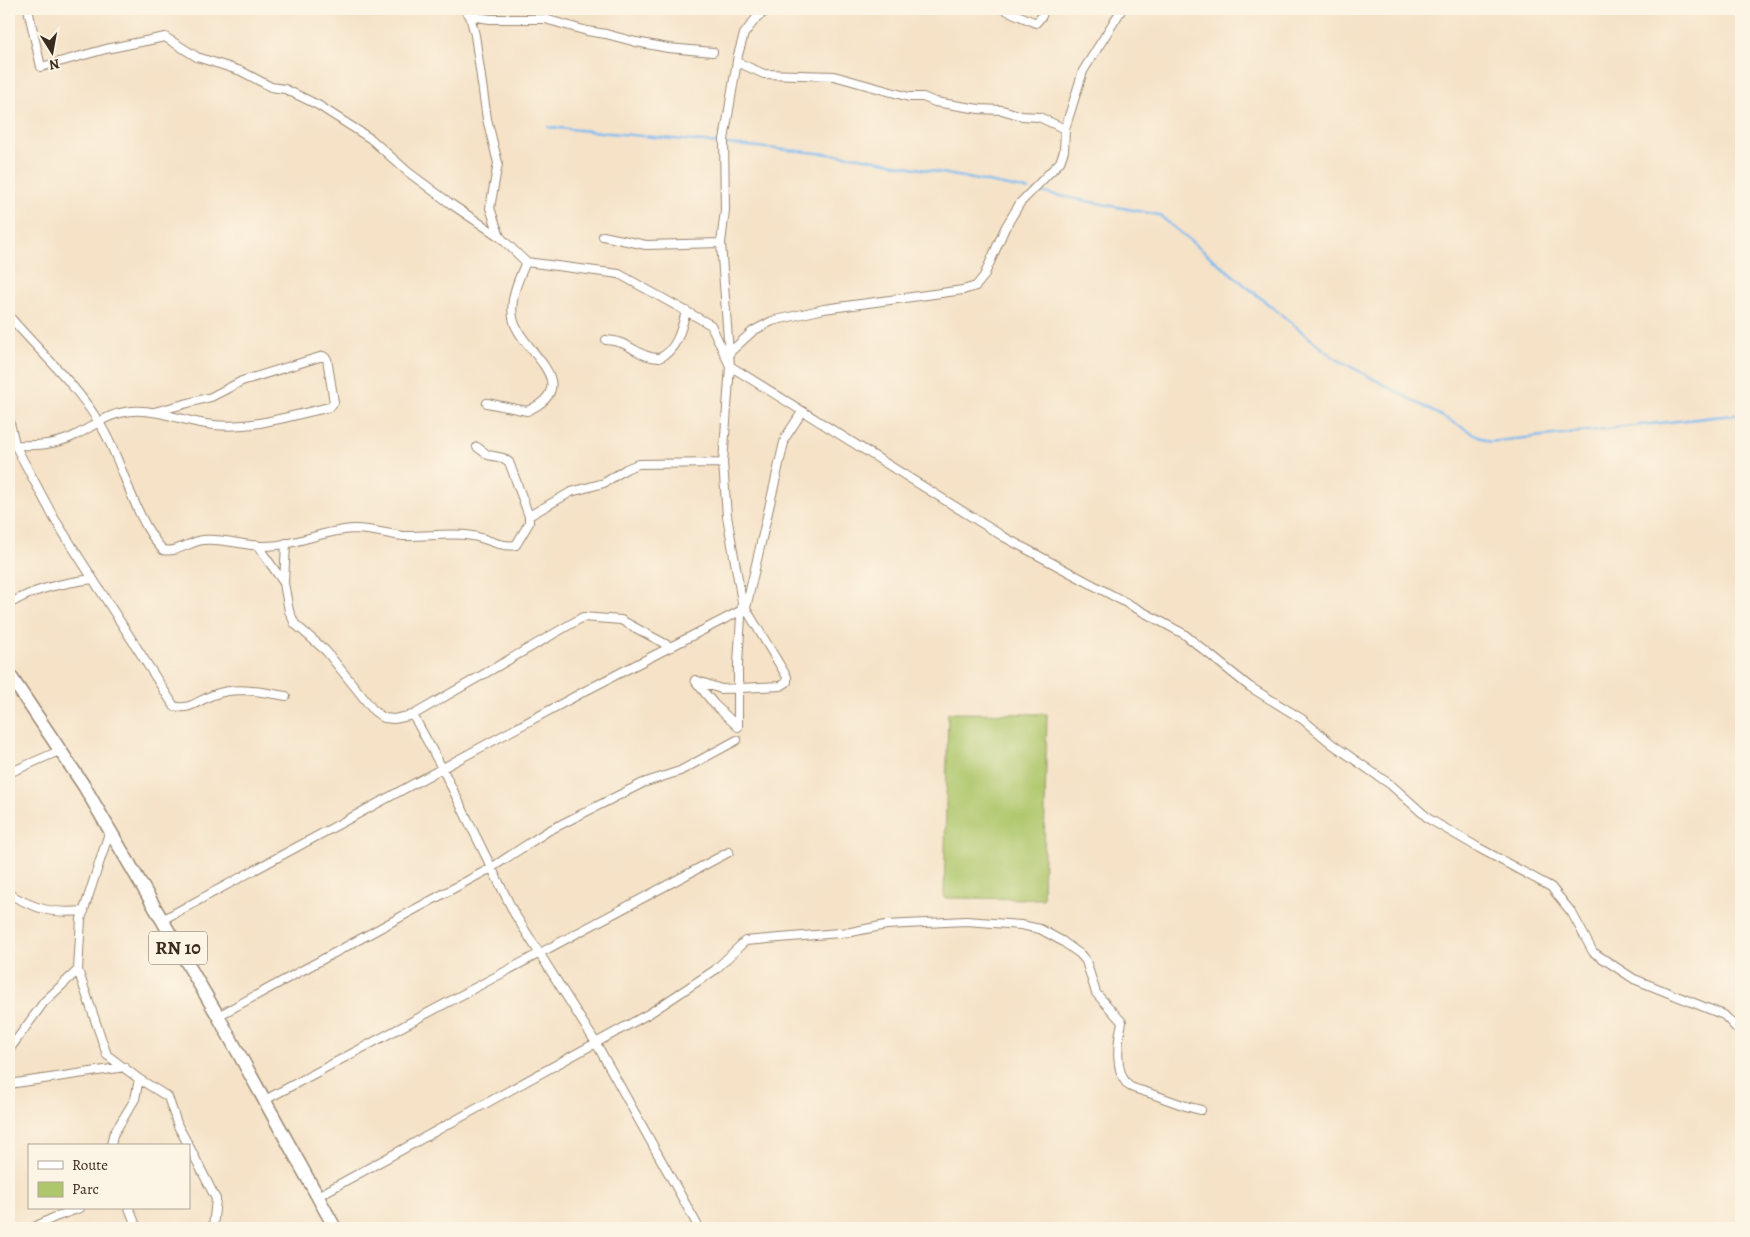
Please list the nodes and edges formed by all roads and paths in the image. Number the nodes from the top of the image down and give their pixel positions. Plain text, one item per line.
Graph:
1 (28, 9) edge
2 (464, 9) edge
3 (752, 9) edge
4 (768, 9) edge
5 (1003, 9) edge
6 (1044, 9) edge
7 (1122, 9) edge
8 (470, 16) junction
9 (756, 18) junction
10 (713, 52) dead end
11 (737, 62) junction
12 (1066, 129) junction
13 (603, 236) dead end
14 (500, 237) junction
15 (721, 243) junction
16 (526, 262) junction
17 (686, 311) junction
18 (9, 316) edge
19 (606, 340) dead end
20 (729, 354) junction
21 (730, 366) junction
22 (487, 403) dead end
23 (154, 412) junction
24 (802, 412) junction
25 (9, 419) edge
26 (98, 420) junction
27 (9, 438) edge
28 (15, 445) junction
29 (477, 447) dead end
30 (723, 463) junction
31 (529, 516) junction
32 (286, 543) junction
33 (257, 545) junction
34 (94, 579) junction
35 (284, 583) junction
36 (9, 604) edge
37 (743, 607) junction
38 (671, 647) junction
39 (9, 674) edge
40 (738, 688) junction
41 (286, 696) dead end
42 (413, 715) junction
43 (737, 740) dead end
44 (61, 750) junction
45 (442, 768) junction
46 (9, 773) edge
47 (110, 830) junction
48 (729, 852) dead end
49 (491, 868) junction
50 (9, 894) edge
51 (84, 911) junction
52 (162, 920) junction
53 (538, 954) junction
54 (78, 970) junction
55 (218, 1016) junction
56 (1741, 1033) edge
57 (596, 1043) junction
58 (9, 1050) edge
59 (125, 1067) junction
60 (139, 1079) junction
61 (9, 1084) edge
62 (264, 1100) junction
63 (1201, 1110) dead end
64 (111, 1144) edge
65 (188, 1144) edge
66 (190, 1148) edge
67 (318, 1196) junction
68 (74, 1210) edge
69 (130, 1210) edge
70 (32, 1228) edge
71 (138, 1228) edge
72 (213, 1228) edge
73 (335, 1228) edge
74 (699, 1228) edge

1 - 14 street
2 - 8 street
3 - 9 street
4 - 9 street
5 - 6 street
7 - 12 street
8 - 10 street
8 - 14 street
9 - 11 street
11 - 12 street
11 - 15 street
12 - 20 street
13 - 15 street
14 - 16 street
15 - 20 street
16 - 17 street
16 - 22 street
17 - 19 street
17 - 21 street
18 - 26 street
20 - 21 street
21 - 24 street
21 - 30 street
23 - 23 street
23 - 26 street
24 - 37 street
24 - 56 street
25 - 28 street
26 - 28 street
26 - 33 street
27 - 28 street
28 - 34 street
29 - 31 street
30 - 31 street
30 - 37 street
31 - 32 street
32 - 33 street
32 - 35 street
33 - 35 street
34 - 36 street
34 - 41 street
35 - 42 street
37 - 38 street
37 - 40 street
37 - 40 street
38 - 42 street
38 - 45 street
39 - 44 main road, RN 10
40 - 40 street
42 - 45 street
43 - 49 street
44 - 46 street
44 - 47 main road, RN 10
45 - 49 street
45 - 52 street
47 - 51 street
47 - 52 main road, RN 10
48 - 53 street
49 - 53 street
49 - 55 street
50 - 51 street
51 - 54 street
52 - 55 main road, RN 10
53 - 57 street
53 - 62 street
54 - 58 street
54 - 59 street
55 - 62 main road, RN 10
57 - 63 street
57 - 67 street
57 - 74 street
59 - 60 street
59 - 61 street
60 - 64 street
60 - 65 street
62 - 67 main road, RN 10
66 - 72 street
67 - 73 main road, RN 10
68 - 70 street
69 - 71 street

